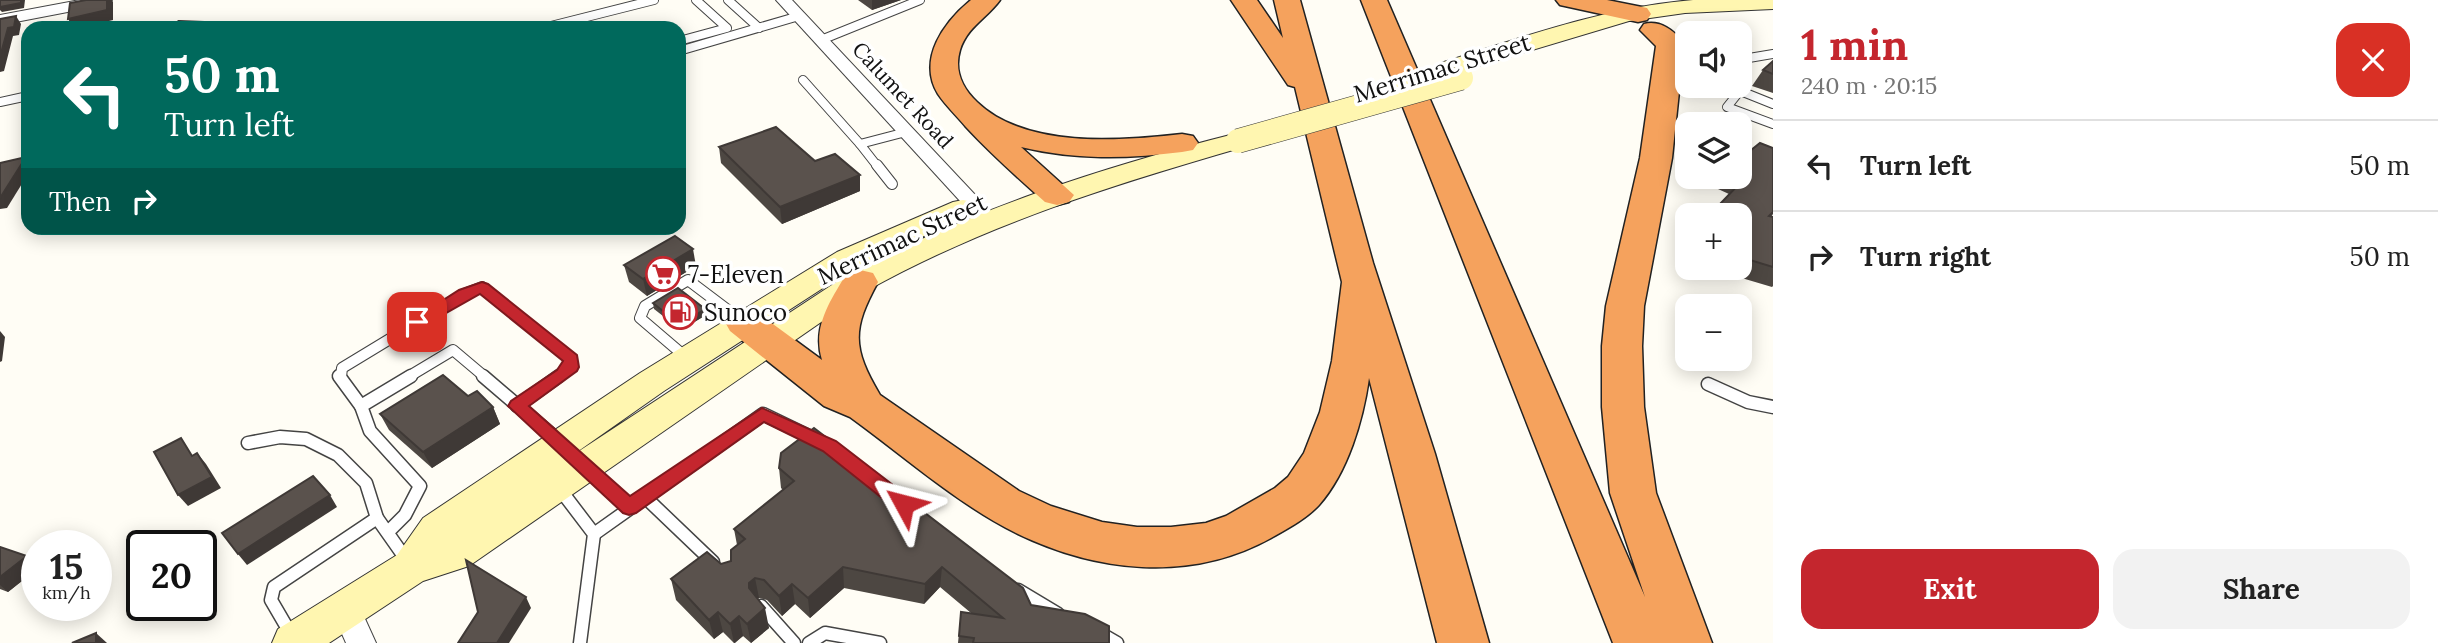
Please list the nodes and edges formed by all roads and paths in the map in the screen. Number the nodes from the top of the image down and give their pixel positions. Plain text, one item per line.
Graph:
1 (104, 0) edge
2 (654, 0) edge
3 (696, 0) edge
4 (728, 0) edge
5 (784, 0) edge
6 (920, 0) edge
7 (987, 0) edge
8 (1244, 0) edge
9 (1287, 0) edge
10 (1374, 0) edge
11 (1569, 0) edge
12 (1773, 3) edge
13 (1647, 14) edge
14 (1773, 14) edge
15 (799, 16) junction
16 (0, 20) edge
17 (571, 21) edge
18 (759, 28) junction
19 (686, 39) edge
20 (821, 40) junction
21 (686, 49) edge
22 (1773, 54) edge
23 (1752, 58) edge
24 (803, 80) dead end
25 (1752, 97) edge
26 (21, 98) edge
27 (1312, 98) junction
28 (1734, 98) edge
29 (0, 102) edge
30 (1773, 104) edge
31 (972, 114) junction
32 (1773, 124) edge
33 (906, 132) junction
34 (1234, 135) junction
35 (1182, 143) junction
36 (860, 144) junction
37 (892, 184) dead end
38 (1049, 188) junction
39 (981, 212) junction
40 (1361, 281) junction
41 (859, 282) junction
42 (757, 332) junction
43 (688, 359) junction
44 (1709, 384) dead end
45 (361, 406) junction
46 (517, 406) junction
47 (865, 406) junction
48 (1773, 407) edge
49 (248, 443) dead end
50 (830, 446) edge
51 (559, 465) junction
52 (645, 497) junction
53 (629, 507) junction
54 (377, 518) junction
55 (388, 533) junction
56 (594, 534) junction
57 (411, 567) junction
58 (728, 576) edge
59 (1007, 582) edge
60 (761, 606) edge
61 (354, 626) edge
62 (293, 642) edge
63 (580, 643) edge
64 (794, 643) edge
65 (809, 643) edge
66 (880, 643) edge
67 (1117, 643) edge
68 (1463, 643) edge
69 (1639, 643) edge
70 (1685, 643) edge

1 - 16 street
2 - 17 lane
3 - 19 lane
4 - 18 lane
5 - 15 street, Calumet Road
6 - 20 lane
7 - 31 highway
8 - 27 highway
9 - 27 highway
10 - 69 highway
11 - 13 highway
12 - 13 main road
13 - 14 main road
13 - 34 main road, Merrimac Street, bridge
13 - 70 highway
15 - 18 lane
15 - 20 street, Calumet Road
18 - 21 lane
20 - 33 street, Calumet Road
22 - 23 lane
24 - 36 lane
25 - 30 lane
26 - 29 lane
27 - 40 highway
28 - 32 lane
31 - 35 highway
31 - 38 highway
33 - 36 lane
33 - 39 street, Calumet Road
34 - 35 main road, Merrimac Street
34 - 38 main road, Merrimac Street
35 - 38 main road, Merrimac Street
36 - 37 lane
38 - 39 main road, Merrimac Street
39 - 41 main road, Merrimac Street
39 - 42 main road, Merrimac Street
40 - 47 highway
40 - 68 highway
41 - 42 main road, Merrimac Street
41 - 47 highway
42 - 43 main road, Merrimac Street
42 - 43 lane
42 - 47 highway
42 - 51 main road, Merrimac Street
43 - 51 main road, Merrimac Street
44 - 48 lane
45 - 46 lane
45 - 46 lane
45 - 55 lane
46 - 51 lane
49 - 54 lane
50 - 52 lane
51 - 53 lane
51 - 56 lane
51 - 57 main road, Merrimac Street
52 - 53 lane
52 - 58 lane
53 - 56 lane
54 - 55 lane
54 - 62 lane
55 - 57 lane
56 - 63 lane
57 - 61 main road, Merrimac Street
59 - 67 lane
60 - 64 lane
61 - 62 main road, Merrimac Street
65 - 66 lane

